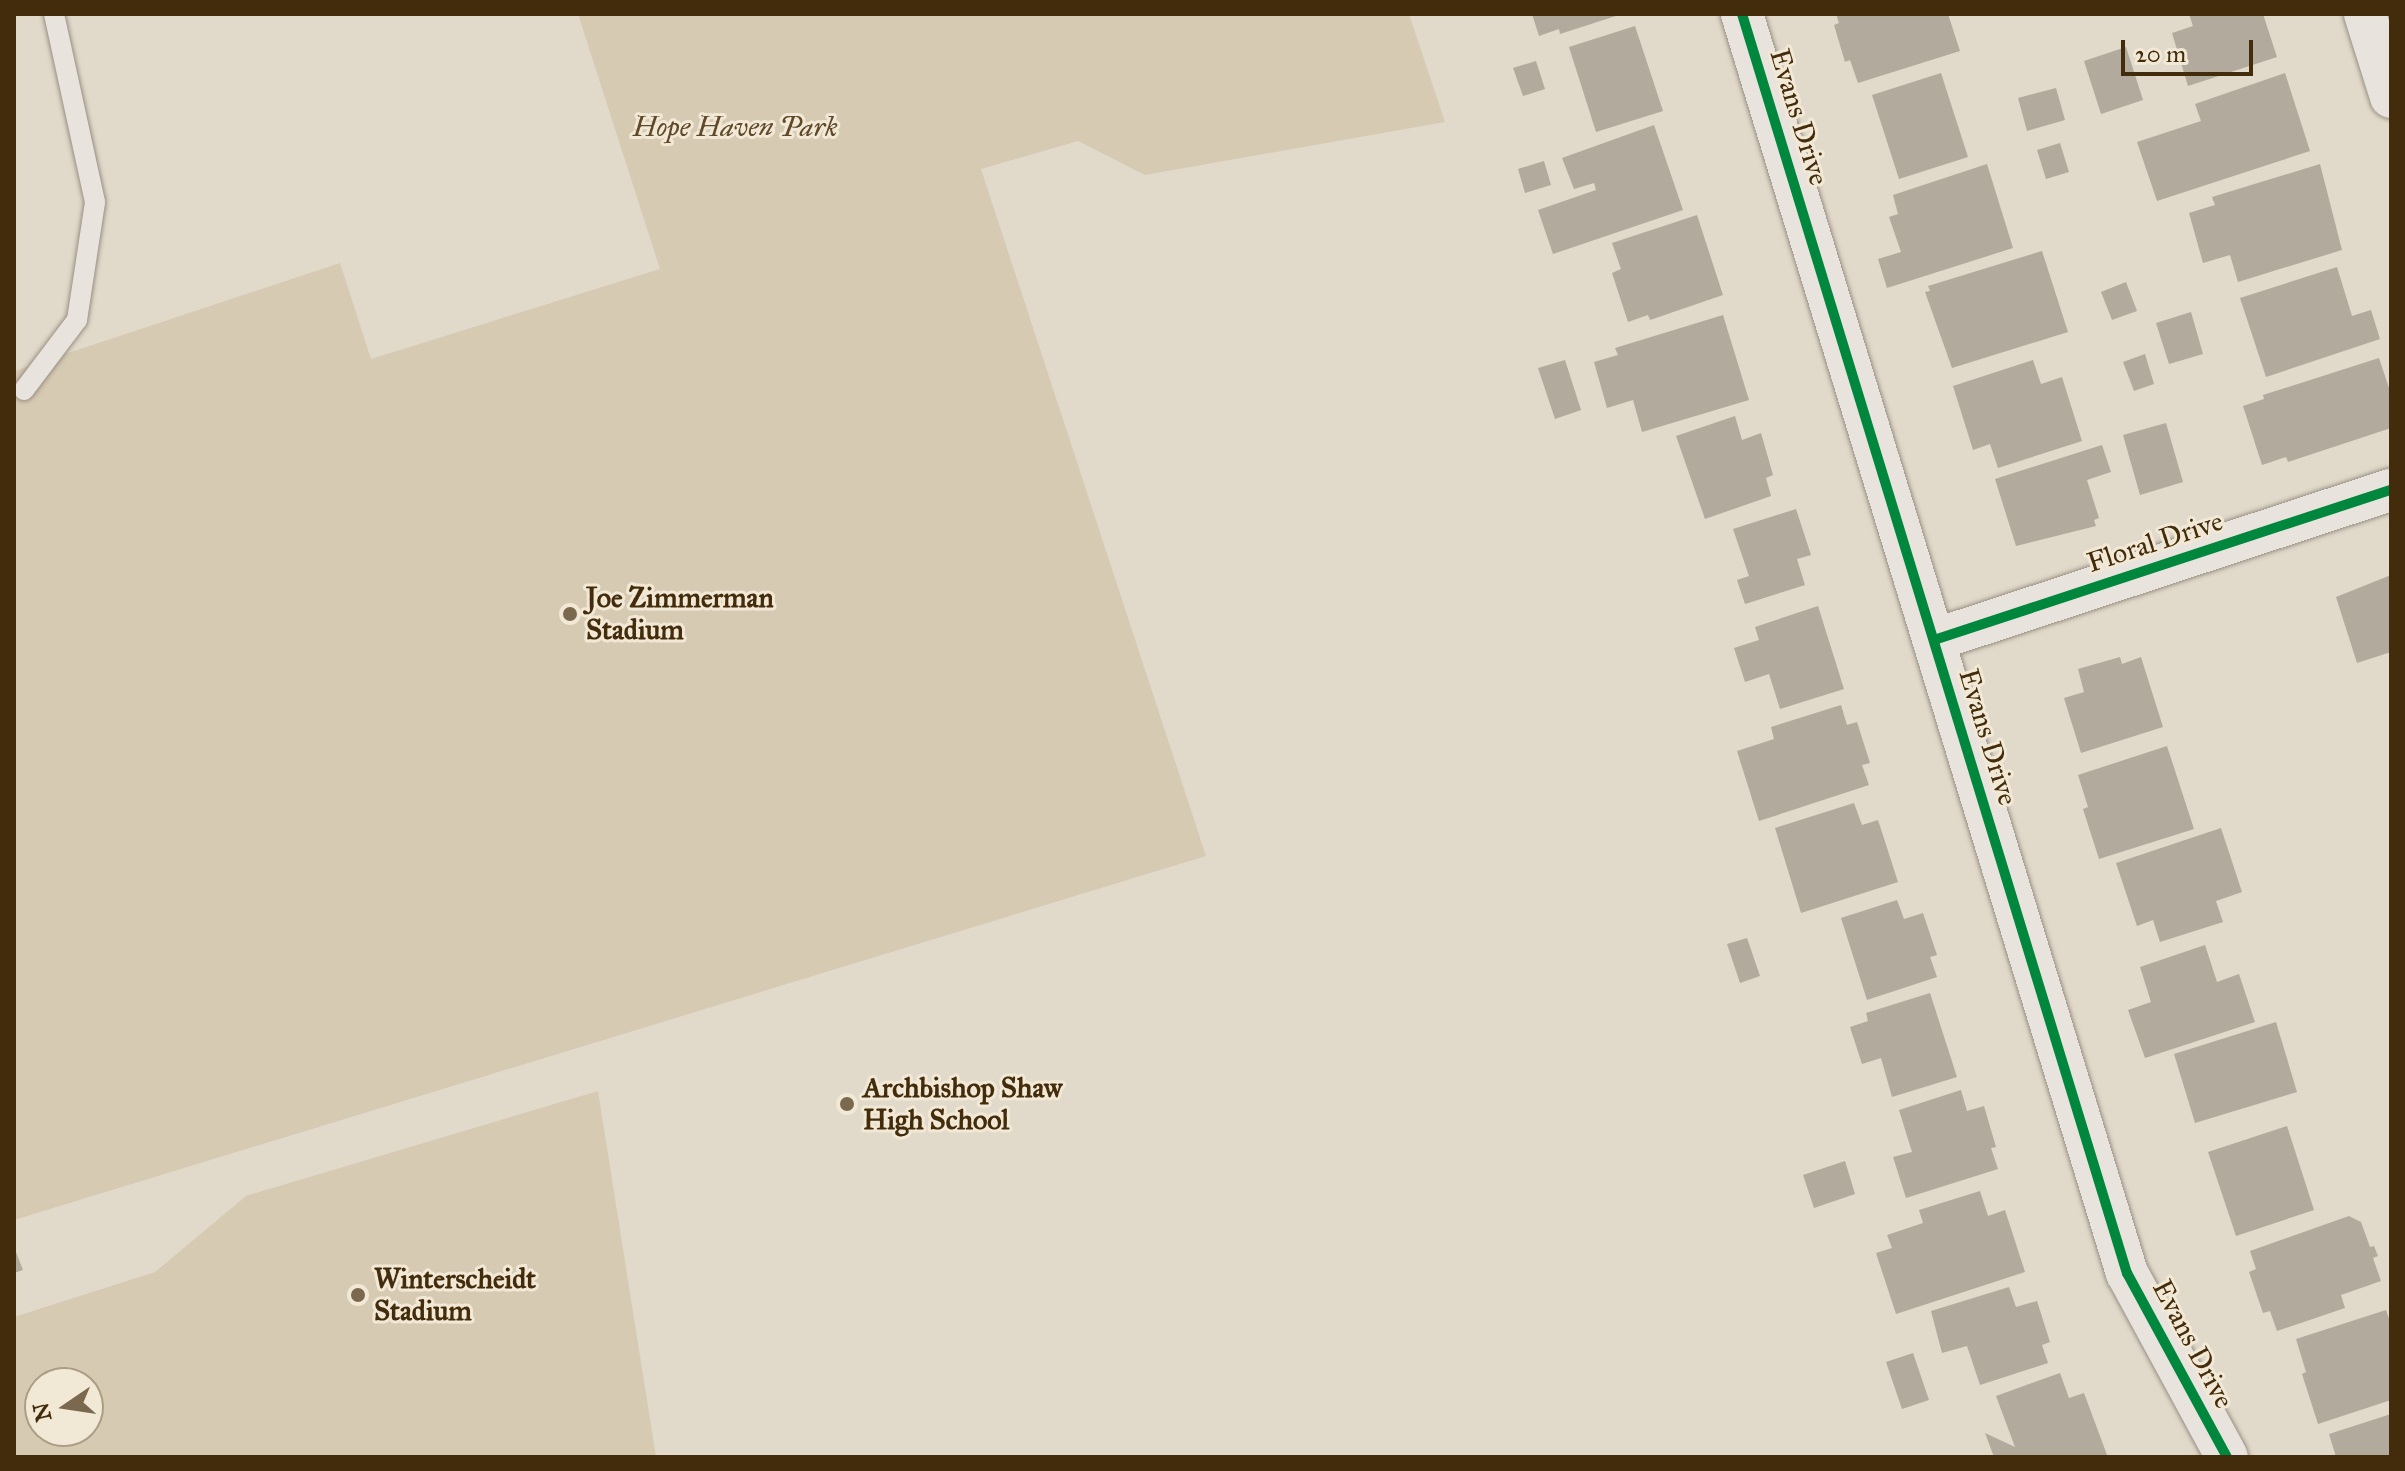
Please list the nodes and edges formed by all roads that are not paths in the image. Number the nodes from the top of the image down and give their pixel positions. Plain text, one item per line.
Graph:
1 (54, 14) edge
2 (1742, 14) edge
3 (2365, 14) edge
4 (2391, 97) edge
5 (24, 390) dead end
6 (2391, 490) edge
7 (1934, 640) junction
8 (2227, 1457) edge

1 - 5 lane
2 - 7 street, Evans Drive
3 - 4 street
6 - 7 street, Floral Drive
7 - 8 street, Evans Drive

